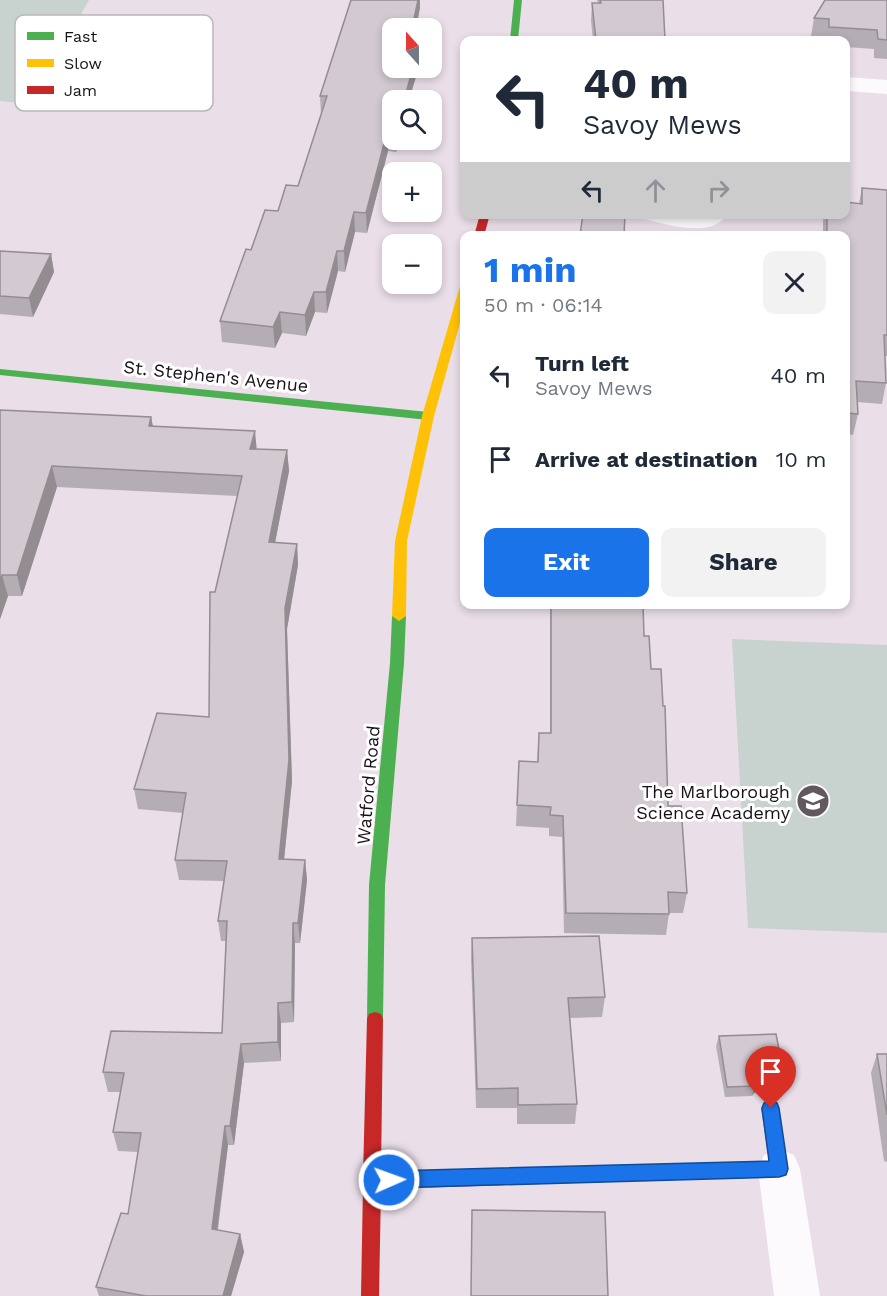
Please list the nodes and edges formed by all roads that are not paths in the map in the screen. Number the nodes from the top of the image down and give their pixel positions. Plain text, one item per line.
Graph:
1 (518, 0) edge
2 (514, 36) edge
3 (850, 84) edge
4 (887, 87) edge
5 (681, 219) edge
6 (708, 224) edge
7 (460, 304) edge
8 (0, 372) edge
9 (428, 416) junction
10 (771, 1108) dead end
11 (779, 1169) junction
12 (370, 1180) junction
13 (370, 1296) edge
14 (797, 1296) edge

1 - 2 main road
3 - 4 street
5 - 6 street
7 - 9 main road, Watford Road
8 - 9 main road, St. Stephen's Avenue
9 - 12 main road, Watford Road
10 - 11 main road
11 - 12 main road
11 - 14 street
12 - 13 main road, Watford Road

